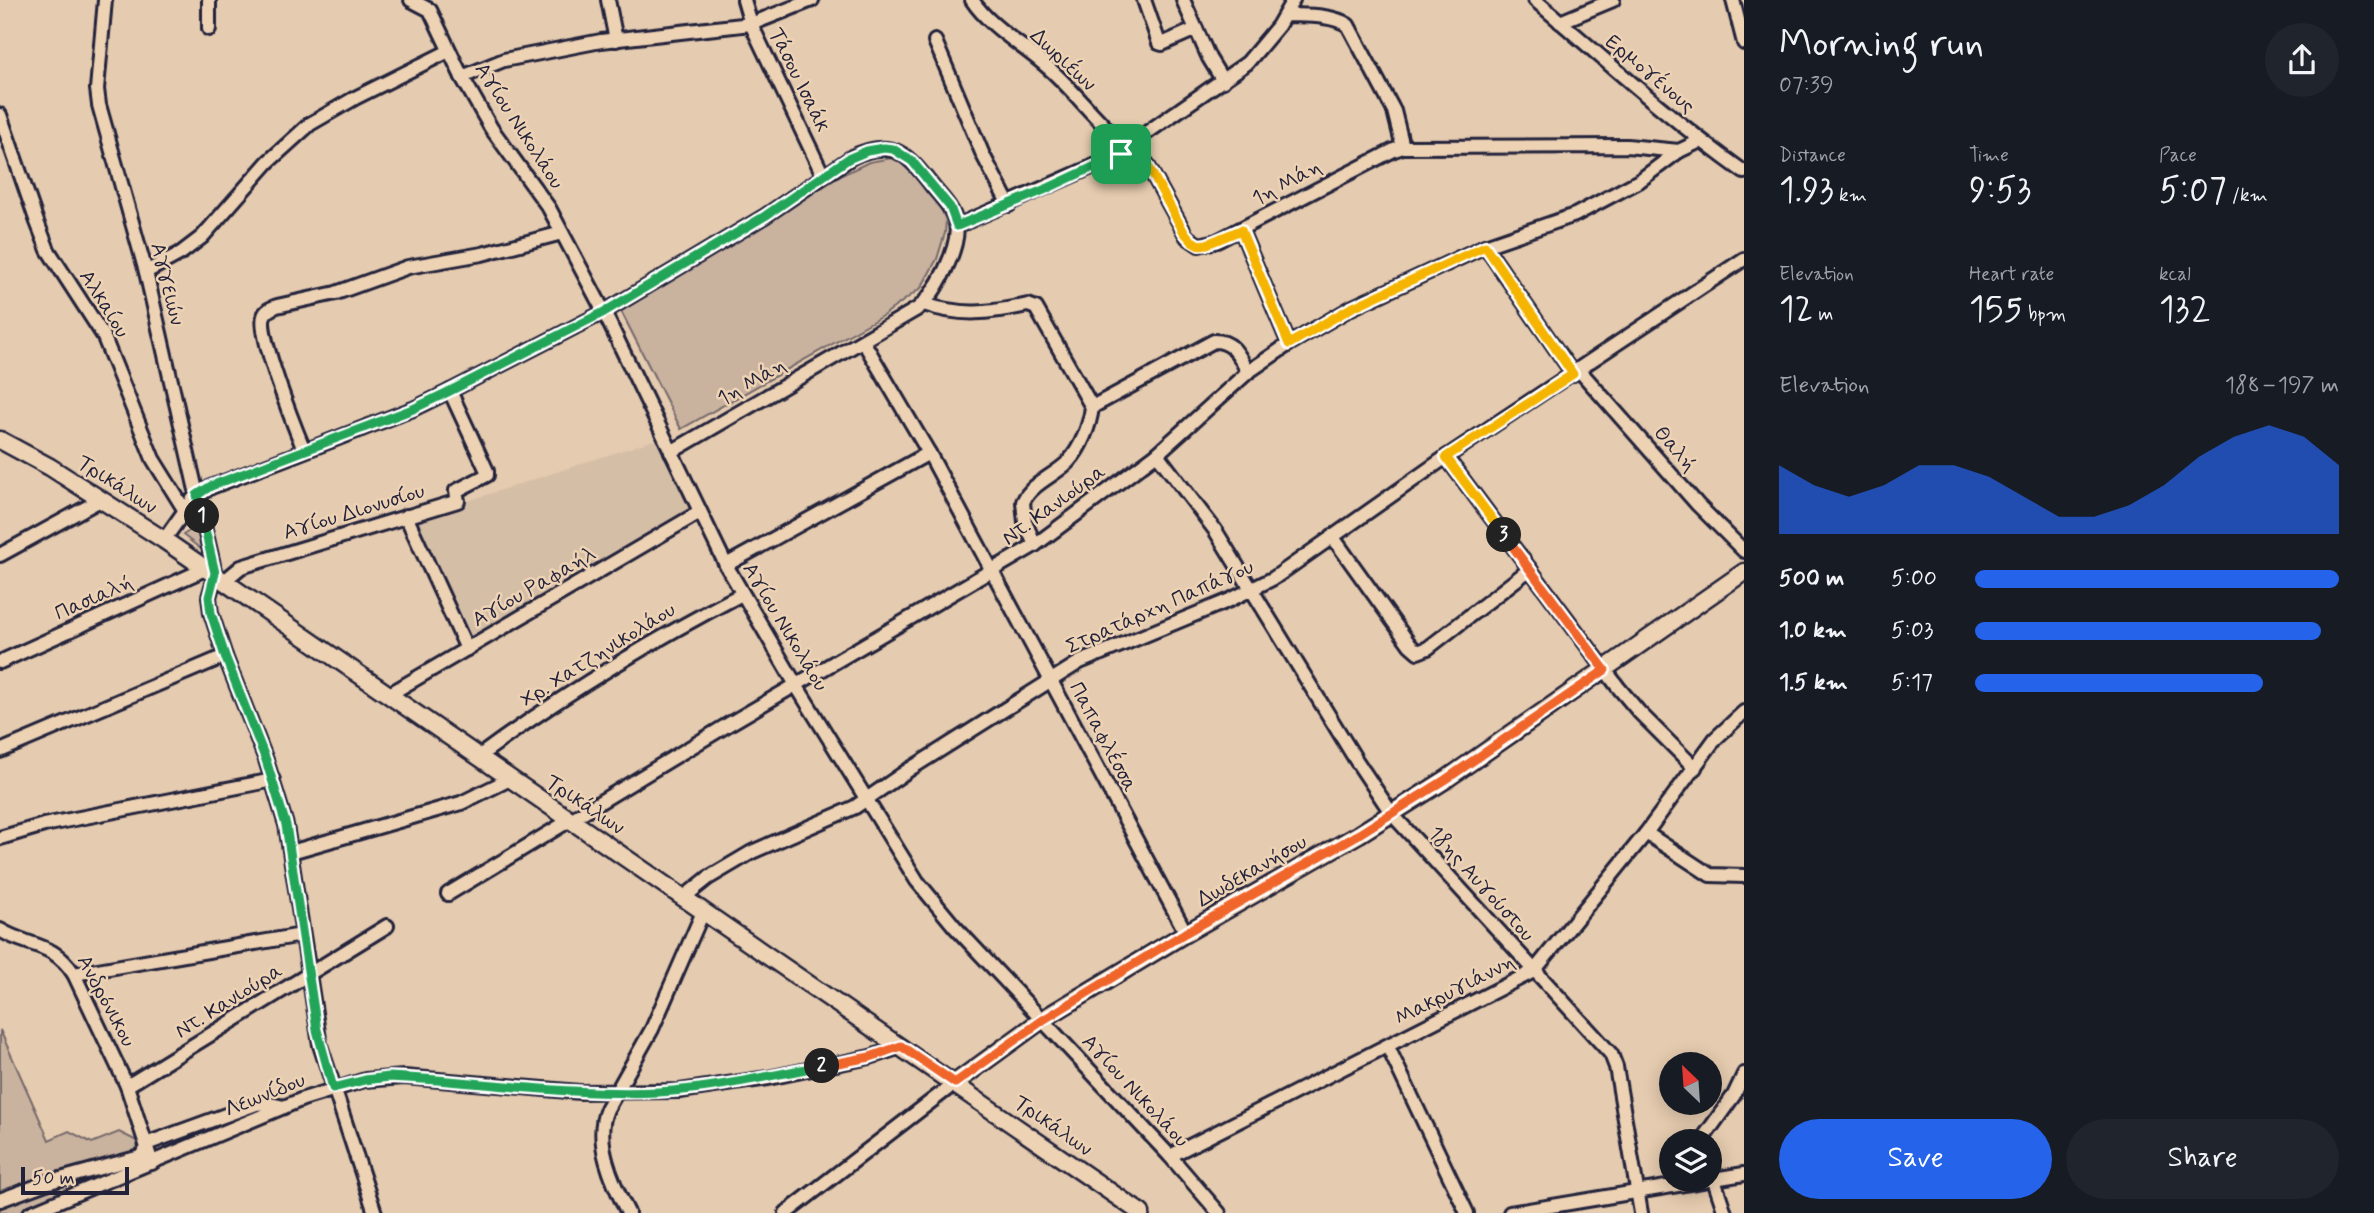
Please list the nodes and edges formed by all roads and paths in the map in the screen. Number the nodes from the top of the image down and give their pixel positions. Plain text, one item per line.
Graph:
1 (106, 0) edge
2 (209, 0) edge
3 (411, 0) edge
4 (607, 0) edge
5 (744, 0) edge
6 (812, 0) edge
7 (972, 0) edge
8 (1144, 0) edge
9 (1182, 0) edge
10 (1293, 0) edge
11 (1535, 0) edge
12 (1612, 0) edge
13 (1733, 0) edge
14 (431, 5) edge
15 (1285, 15) junction
16 (1560, 22) junction
17 (751, 24) junction
18 (209, 29) dead end
19 (1196, 29) junction
20 (616, 40) junction
21 (935, 41) dead end
22 (1744, 43) edge
23 (449, 51) junction
24 (462, 76) junction
25 (1223, 81) junction
26 (0, 115) edge
27 (1700, 141) junction
28 (1403, 147) junction
29 (1129, 148) junction
30 (1679, 151) junction
31 (1744, 172) edge
32 (823, 175) junction
33 (1009, 205) junction
34 (957, 226) junction
35 (1241, 230) junction
36 (562, 233) junction
37 (1485, 246) junction
38 (1744, 259) edge
39 (146, 272) junction
40 (924, 304) junction
41 (604, 312) junction
42 (863, 341) junction
43 (1289, 344) junction
44 (1248, 372) junction
45 (1576, 372) junction
46 (450, 391) junction
47 (1092, 407) junction
48 (0, 440) edge
49 (303, 450) junction
50 (671, 452) junction
51 (929, 453) junction
52 (1157, 454) junction
53 (1446, 457) junction
54 (197, 495) junction
55 (102, 499) junction
56 (184, 509) junction
57 (700, 513) junction
58 (406, 516) junction
59 (1332, 536) junction
60 (164, 540) junction
61 (1035, 545) junction
62 (1744, 551) edge
63 (0, 555) edge
64 (726, 565) junction
65 (1530, 569) junction
66 (992, 571) junction
67 (1744, 572) edge
68 (214, 576) junction
69 (1253, 589) junction
70 (742, 594) junction
71 (467, 649) junction
72 (225, 656) junction
73 (0, 662) edge
74 (1605, 670) junction
75 (1050, 679) junction
76 (796, 685) junction
77 (388, 695) junction
78 (1744, 712) edge
79 (0, 751) edge
80 (478, 757) junction
81 (1695, 768) junction
82 (510, 779) junction
83 (272, 780) junction
84 (867, 799) junction
85 (1392, 814) junction
86 (569, 820) junction
87 (1646, 833) junction
88 (0, 838) edge
89 (291, 852) junction
90 (1744, 876) edge
91 (448, 894) dead end
92 (683, 898) junction
93 (703, 912) junction
94 (387, 926) dead end
95 (0, 930) edge
96 (1185, 933) junction
97 (302, 935) junction
98 (1534, 971) junction
99 (74, 974) junction
100 (308, 974) junction
101 (1043, 1020) junction
102 (901, 1046) junction
103 (1388, 1047) junction
104 (1743, 1080) edge
105 (955, 1083) junction
106 (127, 1086) junction
107 (333, 1088) junction
108 (618, 1092) junction
109 (284, 1107) junction
110 (1709, 1129) edge
111 (147, 1153) junction
112 (1170, 1156) junction
113 (1744, 1174) edge
114 (1722, 1178) edge
115 (1659, 1189) edge
116 (1637, 1192) junction
117 (1718, 1192) edge
118 (0, 1200) edge
119 (52, 1209) edge
120 (30, 1213) edge
121 (375, 1213) edge
122 (628, 1213) edge
123 (786, 1213) edge
124 (1141, 1213) edge
125 (1219, 1213) edge
126 (1467, 1213) edge
127 (1510, 1213) edge
128 (1642, 1213) edge
129 (1725, 1213) edge

1 - 39 street, Αγγειών
2 - 18 street
3 - 14 street, Αγίου Νικολάου
4 - 20 street
5 - 17 street, Τάσου Ισαάκ
6 - 17 street
7 - 29 street, Δωριέων
8 - 19 street
9 - 19 street
10 - 15 street
11 - 16 street, Ερμογένους
12 - 16 street
13 - 22 street
14 - 23 street, Αγίου Νικολάου
15 - 25 street
15 - 28 street
16 - 27 street, Ερμογένους
17 - 20 street
17 - 32 street, Τάσου Ισαάκ
19 - 25 street
20 - 24 street
21 - 33 street
23 - 24 street, Αγίου Νικολάου
23 - 39 street
24 - 36 street, Αγίου Νικολάου
25 - 29 street
26 - 56 street, Αλκαίου
27 - 30 street
27 - 31 street, Ερμογένους
28 - 30 street, 1η Μάη
28 - 35 street, 1η Μάη
29 - 33 street
29 - 35 street, 1η Μάη
30 - 37 street, Ντ. Κανιούρα
32 - 34 street
32 - 41 street
33 - 34 street
34 - 40 street, 1η Μάη
35 - 43 street
36 - 41 street, Αγίου Νικολάου
36 - 49 street
37 - 43 street, Ντ. Κανιούρα
37 - 45 street, Θαλή
38 - 45 street, Στρατάρχη Παπάγου
39 - 54 street, Αγγειών
40 - 42 street, 1η Μάη
40 - 47 street
41 - 46 street
41 - 50 street, Αγίου Νικολάου
42 - 50 street, 1η Μάη
42 - 51 street, Παπαφλέσσα
43 - 44 street, Ντ. Κανιούρα
44 - 47 street
44 - 52 street, Ντ. Κανιούρα
45 - 53 street, Στρατάρχη Παπάγου
45 - 62 street, Θαλή
46 - 49 street
46 - 58 street, Αγίου Διονυσίου
47 - 61 street
48 - 55 main road, Τρικάλων
49 - 54 street
50 - 57 street, Αγίου Νικολάου
51 - 64 street
51 - 66 street, Παπαφλέσσα
52 - 61 street, Ντ. Κανιούρα
52 - 69 street, 18ης Αυγούστου
53 - 59 street, Στρατάρχη Παπάγου
53 - 65 street
54 - 56 street
54 - 68 street, Αγγειών
55 - 60 main road, Τρικάλων
55 - 63 street
56 - 60 street
57 - 64 street, Αγίου Νικολάου
57 - 71 street, Αγίου Ραφαήλ
58 - 68 street, Αγίου Διονυσίου
58 - 71 street
59 - 65 street
59 - 69 street, Στρατάρχη Παπάγου
60 - 68 main road, Τρικάλων
61 - 66 street, Ντ. Κανιούρα
64 - 70 street, Αγίου Νικολάου
65 - 74 street
66 - 75 street, Παπαφλέσσα
66 - 76 street, Ντ. Κανιούρα
67 - 74 main road, Δωδεκανήσου
68 - 72 street
68 - 73 street, Πασιαλή
68 - 77 main road, Τρικάλων
69 - 75 street, Στρατάρχη Παπάγου
69 - 85 street, 18ης Αυγούστου
70 - 76 street, Αγίου Νικολάου
70 - 80 street, Χρ. Χατζηνικολάου
71 - 77 street, Αγίου Ραφαήλ
72 - 79 street
72 - 83 street
74 - 81 street
74 - 85 main road, Δωδεκανήσου
75 - 84 street, Στρατάρχη Παπάγου
75 - 96 street, Παπαφλέσσα
76 - 84 street, Αγίου Νικολάου
76 - 86 street, Ντ. Κανιούρα
77 - 80 main road, Τρικάλων
78 - 81 street, Μακρυγιάννη
80 - 82 main road, Τρικάλων
81 - 87 street, Μακρυγιάννη
82 - 86 main road, Τρικάλων
82 - 89 street
83 - 88 street
83 - 89 street
84 - 92 street, Στρατάρχη Παπάγου
84 - 101 street, Αγίου Νικολάου
85 - 96 main road, Δωδεκανήσου
85 - 98 street, 18ης Αυγούστου
86 - 91 street, Ντ. Κανιούρα
86 - 92 main road, Τρικάλων
87 - 90 street
87 - 98 street, Μακρυγιάννη
89 - 97 street
92 - 93 main road, Τρικάλων
93 - 102 main road, Τρικάλων
93 - 108 street
94 - 100 street, Ντ. Κανιούρα
95 - 99 street, Ανδρόνικου
96 - 101 main road, Δωδεκανήσου
97 - 99 street
97 - 100 street
98 - 103 street, Μακρυγιάννη
98 - 116 street, 18ης Αυγούστου
99 - 106 street, Ανδρόνικου
100 - 106 street, Ντ. Κανιούρα
100 - 107 street
101 - 105 main road, Δωδεκανήσου
101 - 112 street, Αγίου Νικολάου
102 - 105 main road, Τρικάλων
102 - 108 street, Λεωνίδου
103 - 112 street, Μακρυγιάννη
103 - 126 street
104 - 110 street
105 - 123 street, Δωδεκανήσου
105 - 124 main road, Τρικάλων
106 - 111 street, Ανδρόνικου
107 - 108 street, Λεωνίδου
107 - 109 street, Λεωνίδου
107 - 121 street
108 - 122 street
109 - 111 street, Λεωνίδου
109 - 111 street
111 - 118 street
111 - 119 street, Λεωνίδου
112 - 125 street, Αγίου Νικολάου
113 - 114 street
115 - 116 street
116 - 127 street
116 - 128 street, 18ης Αυγούστου
117 - 129 street
119 - 120 street, Λεωνίδου

